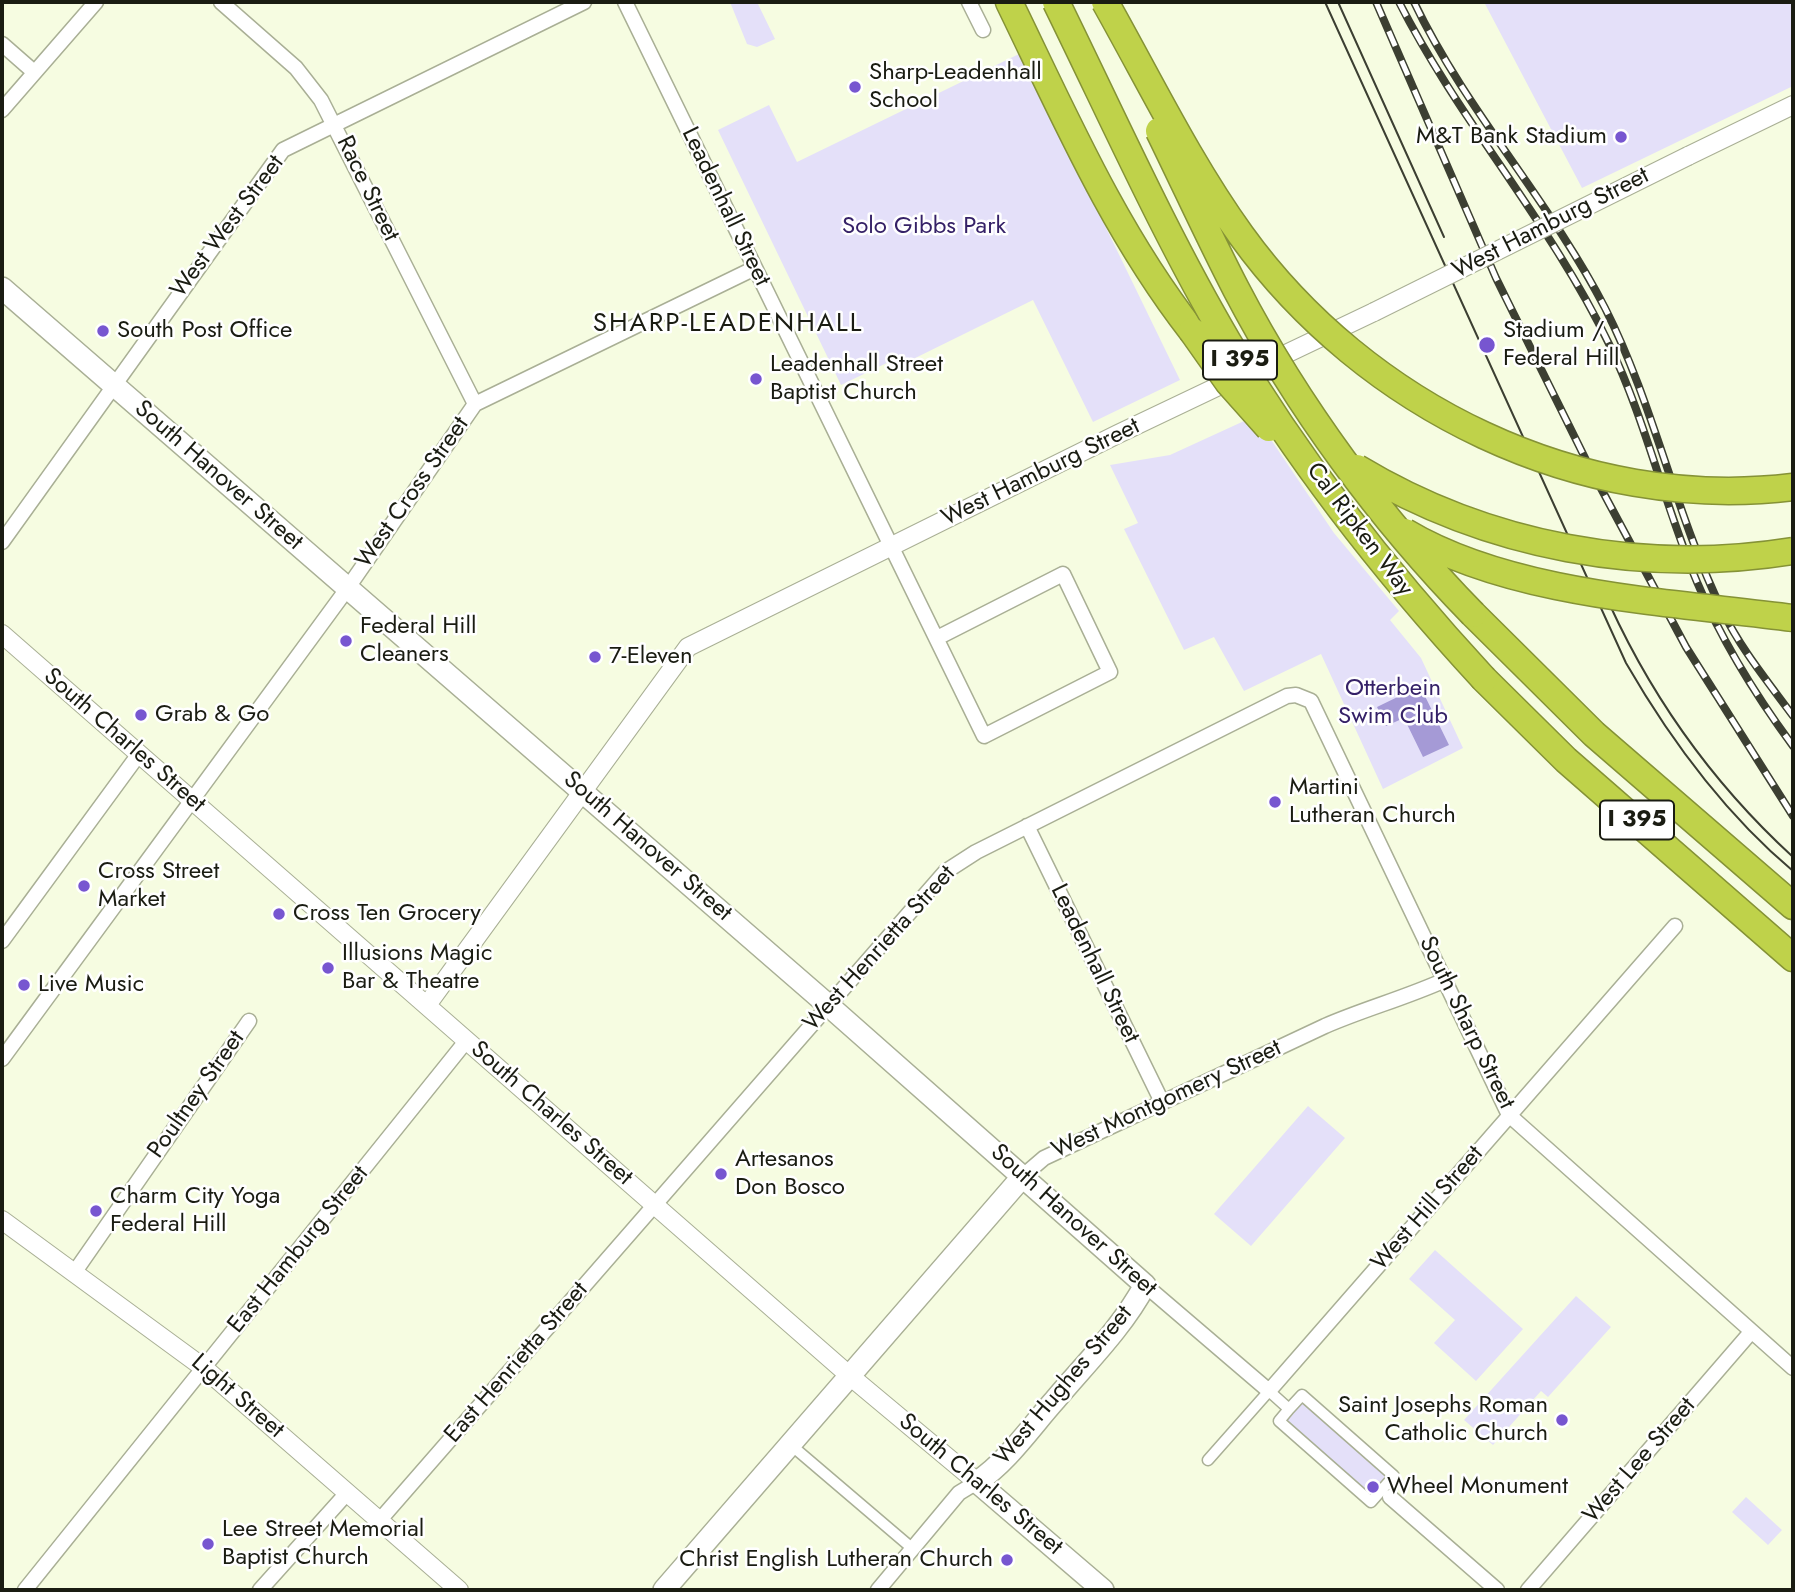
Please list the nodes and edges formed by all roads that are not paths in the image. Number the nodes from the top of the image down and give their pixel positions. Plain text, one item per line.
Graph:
1 (96, 2) edge
2 (221, 2) edge
3 (584, 2) edge
4 (625, 2) edge
5 (969, 2) edge
6 (1009, 2) edge
7 (1056, 2) edge
8 (1096, 2) edge
9 (1105, 2) edge
10 (983, 30) dead end
11 (2, 44) edge
12 (34, 72) junction
13 (1793, 105) edge
14 (2, 110) edge
15 (334, 123) junction
16 (755, 268) junction
17 (2, 288) edge
18 (1192, 331) junction
19 (113, 386) junction
20 (475, 404) junction
21 (1793, 487) edge
22 (2, 542) edge
23 (892, 546) junction
24 (1793, 551) edge
25 (347, 589) junction
26 (1793, 618) edge
27 (2, 634) edge
28 (937, 638) junction
29 (1311, 701) joint
30 (139, 754) junction
31 (583, 791) junction
32 (191, 799) junction
33 (1027, 826) junction
34 (1793, 906) edge
35 (1675, 926) dead end
36 (2, 941) edge
37 (1793, 958) edge
38 (1445, 980) junction
39 (828, 1004) junction
40 (427, 1006) junction
41 (249, 1021) dead end
42 (467, 1040) junction
43 (2, 1059) edge
44 (1162, 1102) junction
45 (1510, 1115) junction
46 (1023, 1176) junction
47 (654, 1205) junction
48 (2, 1220) edge
49 (74, 1273) junction
50 (1145, 1285) junction
51 (1751, 1332) junction
52 (204, 1368) junction
53 (1793, 1368) edge
54 (850, 1376) junction
55 (1269, 1391) junction
56 (1289, 1409) junction
57 (791, 1445) junction
58 (1208, 1460) dead end
59 (977, 1482) junction
60 (347, 1493) junction
61 (1386, 1493) junction
62 (379, 1521) junction
63 (913, 1549) junction
64 (1097, 1588) edge
65 (24, 1590) edge
66 (260, 1590) edge
67 (459, 1590) edge
68 (664, 1590) edge
69 (878, 1590) edge
70 (1497, 1590) edge
71 (1528, 1590) edge

1 - 12 street
2 - 15 street, Race Street
3 - 15 street, West West Street
4 - 16 street, Leadenhall Street
5 - 10 street
6 - 18 highway
7 - 37 highway, Cal Ripken Way / I 395, bridge
8 - 34 highway, Cal Ripken Way / I 395, bridge
9 - 21 highway, bridge
11 - 12 street
12 - 14 street
13 - 23 street, West Hamburg Street, bridge
15 - 19 street, West West Street
15 - 20 street, Race Street
16 - 20 street, West Cross Street
16 - 23 street, Leadenhall Street
17 - 19 main road, South Hanover Street
18 - 24 highway, bridge
18 - 26 highway, bridge
19 - 22 street, West West Street
19 - 25 main road, South Hanover Street
20 - 25 street, West Cross Street
23 - 28 street, Leadenhall Street
23 - 31 street, West Hamburg Street
25 - 31 main road, South Hanover Street
25 - 32 street, West Cross Street
27 - 30 street, South Charles Street
28 - 28 street, Leadenhall Street
29 - 33 street, West Henrietta Street
29 - 38 street, South Sharp Street
30 - 32 street, South Charles Street
30 - 36 street
31 - 39 main road, South Hanover Street
31 - 40 street, West Hamburg Street
32 - 40 street, South Charles Street
32 - 43 street, West Cross Street
33 - 39 street, West Henrietta Street
33 - 44 street, Leadenhall Street
35 - 45 street, West Hill Street
38 - 44 street, West Montgomery Street
38 - 45 street, South Sharp Street
39 - 46 main road, South Hanover Street
39 - 47 street, West Henrietta Street
40 - 42 street, South Charles Street
41 - 49 street, Poultney Street
42 - 47 street, South Charles Street
42 - 52 street, East Hamburg Street
44 - 46 street, West Montgomery Street
45 - 51 street, South Sharp Street
45 - 55 street, West Hill Street
46 - 50 main road, South Hanover Street
46 - 54 main road, West Montgomery Street
47 - 54 street, South Charles Street
47 - 62 street, East Henrietta Street
48 - 49 street, Light Street
49 - 52 street, Light Street
50 - 55 street, South Hanover Street
50 - 59 main road, West Hughes Street
51 - 53 street, South Sharp Street
51 - 71 street, West Lee Street
52 - 60 street, Light Street
52 - 65 street, East Hamburg Street
54 - 57 main road, West Montgomery Street
54 - 59 street, South Charles Street
55 - 56 street, South Hanover Street
55 - 58 street, West Hill Street
56 - 61 street
56 - 61 street
57 - 63 street
57 - 68 main road, West Montgomery Street
59 - 63 street
59 - 64 main road, South Charles Street
60 - 62 street, Light Street
60 - 66 street
61 - 70 street
62 - 67 street, Light Street
63 - 69 street

